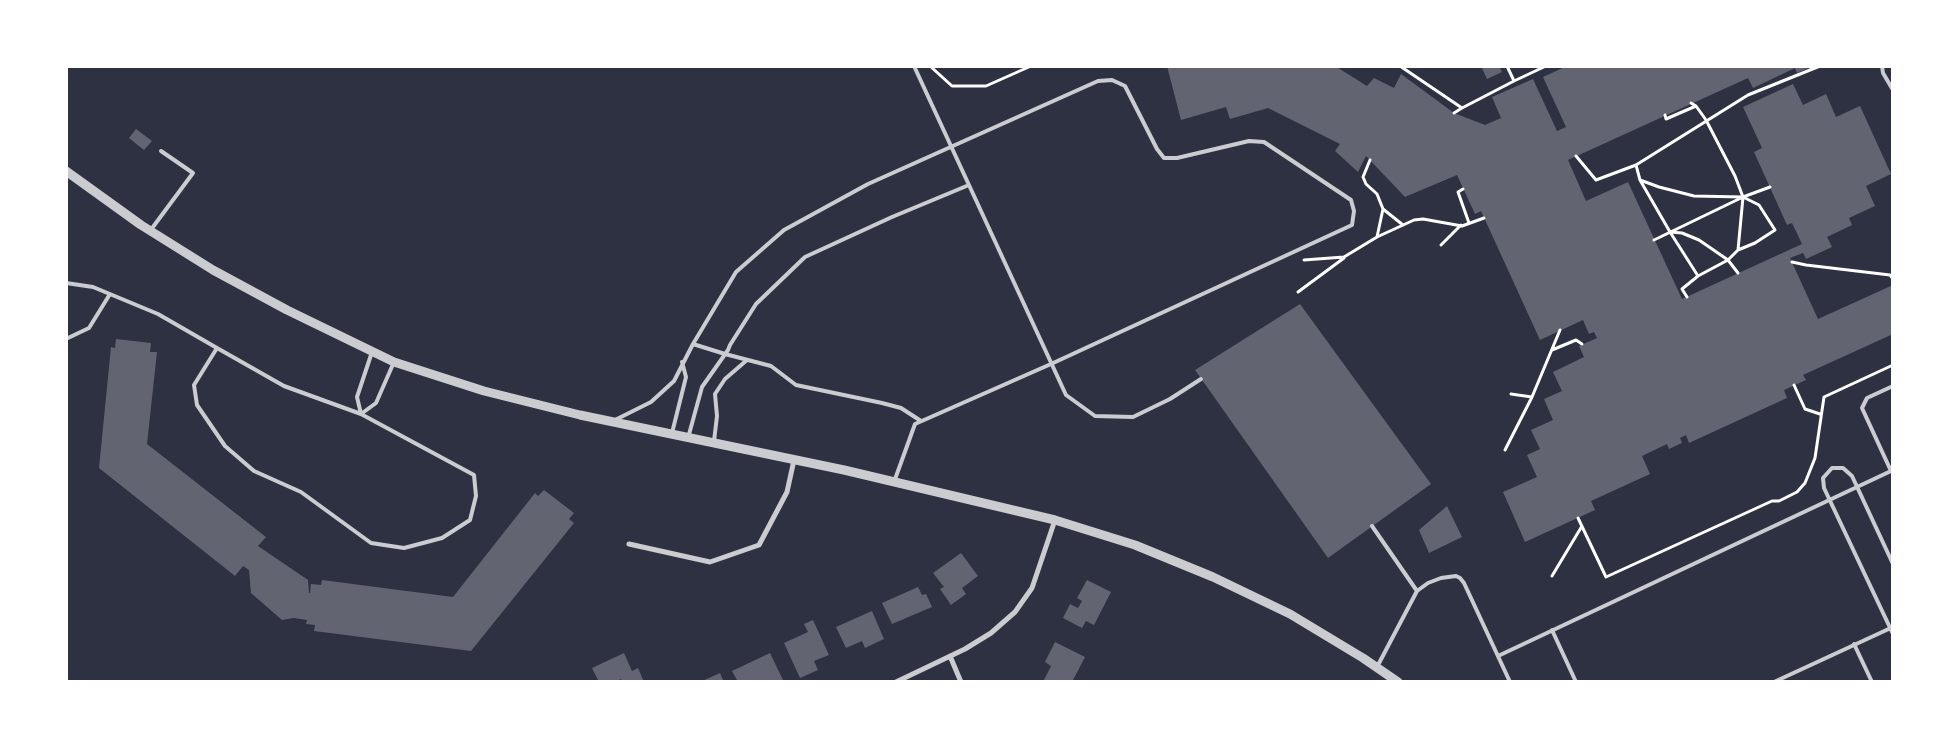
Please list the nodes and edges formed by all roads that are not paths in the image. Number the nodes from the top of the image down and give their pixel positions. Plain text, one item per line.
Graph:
1 (914, 66) edge
2 (1882, 66) edge
3 (1893, 90) edge
4 (952, 147) junction
5 (161, 151) dead end
6 (66, 171) edge
7 (969, 185) junction
8 (150, 231) junction
9 (66, 283) edge
10 (110, 294) junction
11 (66, 337) edge
12 (693, 344) junction
13 (218, 348) junction
14 (372, 352) junction
15 (725, 354) junction
16 (747, 360) junction
17 (394, 362) junction
18 (682, 362) junction
19 (1051, 364) junction
20 (1201, 379) dead end
21 (1893, 386) edge
22 (362, 414) junction
23 (921, 421) junction
24 (611, 422) junction
25 (671, 434) junction
26 (688, 438) junction
27 (714, 444) junction
28 (794, 460) junction
29 (1892, 473) edge
30 (894, 482) junction
31 (1856, 486) junction
32 (1829, 499) junction
33 (1055, 520) junction
34 (1372, 526) dead end
35 (630, 544) dead end
36 (1893, 564) edge
37 (1417, 591) junction
38 (1891, 627) edge
39 (1552, 630) junction
40 (1893, 634) edge
41 (1854, 644) junction
42 (950, 656) junction
43 (1498, 656) junction
44 (1378, 668) junction
45 (896, 682) edge
46 (962, 682) edge
47 (1398, 682) edge
48 (1510, 682) edge
49 (1576, 682) edge
50 (1774, 682) edge
51 (1872, 682) edge

1 - 4 lane
2 - 3 lane
4 - 7 lane
4 - 12 lane
4 - 19 lane
5 - 8 lane
6 - 8 street
7 - 15 lane
7 - 19 lane
8 - 14 street
9 - 10 lane
10 - 11 lane
10 - 13 lane
12 - 15 lane
12 - 18 lane
13 - 22 lane
13 - 22 lane
14 - 17 street
14 - 22 lane
15 - 16 lane
15 - 26 lane
16 - 23 lane
16 - 27 lane
17 - 22 lane
17 - 24 street
18 - 24 lane
18 - 25 lane
19 - 20 lane
19 - 23 lane
21 - 29 lane
23 - 30 lane
24 - 25 street
25 - 26 street
26 - 27 street
27 - 28 street
28 - 30 street
28 - 35 street
29 - 31 lane
30 - 33 street
31 - 32 lane
31 - 32 lane
31 - 36 lane
32 - 38 lane
32 - 39 lane
33 - 42 street
33 - 44 street
34 - 37 lane
37 - 43 lane
37 - 44 lane
38 - 40 lane
38 - 41 lane
39 - 43 lane
39 - 49 lane
41 - 50 lane
41 - 51 lane
42 - 45 street
42 - 46 street
43 - 48 lane
44 - 47 street

